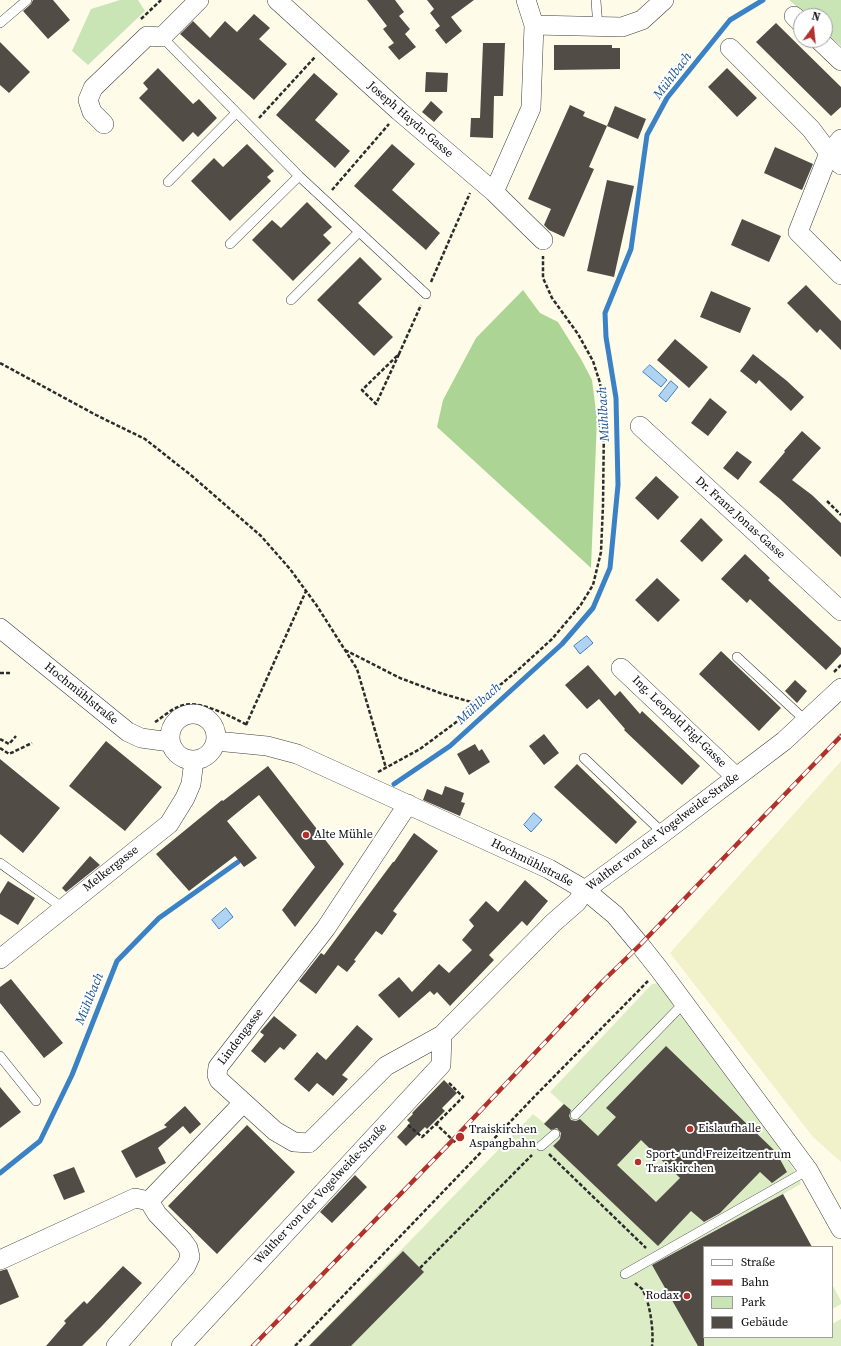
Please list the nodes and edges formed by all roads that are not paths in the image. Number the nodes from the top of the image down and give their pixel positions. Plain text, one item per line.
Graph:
1 (27, 0) edge
2 (199, 0) edge
3 (277, 0) edge
4 (526, 0) edge
5 (664, 0) edge
6 (596, 1) edge
7 (0, 23) edge
8 (534, 25) junction
9 (598, 27) junction
10 (162, 37) junction
11 (730, 48) dead end
12 (827, 48) edge
13 (841, 61) edge
14 (236, 113) junction
15 (104, 124) dead end
16 (841, 139) edge
17 (835, 159) edge
18 (299, 176) junction
19 (168, 182) dead end
20 (494, 192) junction
21 (359, 232) junction
22 (543, 240) road end
23 (230, 244) dead end
24 (841, 275) edge
25 (426, 294) road end
26 (291, 300) dead end
27 (640, 426) dead end
28 (841, 611) edge
29 (0, 628) edge
30 (736, 657) dead end
31 (621, 668) dead end
32 (841, 688) edge
33 (806, 721) junction
34 (216, 741) junction
35 (170, 742) junction
36 (584, 758) dead end
37 (194, 760) junction
38 (736, 777) junction
39 (408, 804) junction
40 (663, 833) junction
41 (0, 863) edge
42 (585, 890) junction
43 (63, 908) junction
44 (0, 959) edge
45 (684, 1003) junction
46 (442, 1034) junction
47 (0, 1056) edge
48 (36, 1101) dead end
49 (243, 1103) junction
50 (575, 1114) dead end
51 (555, 1134) dead end
52 (541, 1146) road end
53 (808, 1170) junction
54 (149, 1201) junction
55 (841, 1229) edge
56 (0, 1260) edge
57 (625, 1274) road end
58 (116, 1346) edge
59 (181, 1346) edge

1 - 7 lane
2 - 10 street
3 - 20 street, Joseph Haydn-Gasse
4 - 8 street
5 - 9 street
6 - 9 lane
8 - 9 street
8 - 20 street
10 - 14 lane
10 - 15 street
11 - 17 street
12 - 13 street
14 - 18 lane
14 - 19 lane
16 - 17 street
17 - 24 street
18 - 21 lane
18 - 23 lane
20 - 22 street, Joseph Haydn-Gasse
21 - 25 lane
21 - 26 lane
27 - 28 street, Dr. Franz Jonas-Gasse
29 - 35 street, Hochmühlstraße
30 - 33 lane
31 - 38 street, Ing. Leopold Figl-Gasse
32 - 33 street, Walther von der Vogelweide-Straße
33 - 38 street, Walther von der Vogelweide-Straße
34 - 35 street
34 - 37 street
34 - 39 street, Hochmühlstraße
35 - 37 street
36 - 40 lane
37 - 43 street, Melkergasse
38 - 40 street, Walther von der Vogelweide-Straße
39 - 42 street, Hochmühlstraße
39 - 49 street, Lindengasse
40 - 42 street, Walther von der Vogelweide-Straße
41 - 43 lane
42 - 45 street, Hochmühlstraße
42 - 46 street, Walther von der Vogelweide-Straße
43 - 44 street, Melkergasse
45 - 50 lane
45 - 53 street, Hochmühlstraße
46 - 49 street, Walther von der Vogelweide-Straße
46 - 59 street, Walther von der Vogelweide-Straße
47 - 48 lane
49 - 54 street
51 - 52 lane
53 - 55 street, Hochmühlstraße
53 - 57 lane
54 - 56 street
54 - 58 street

